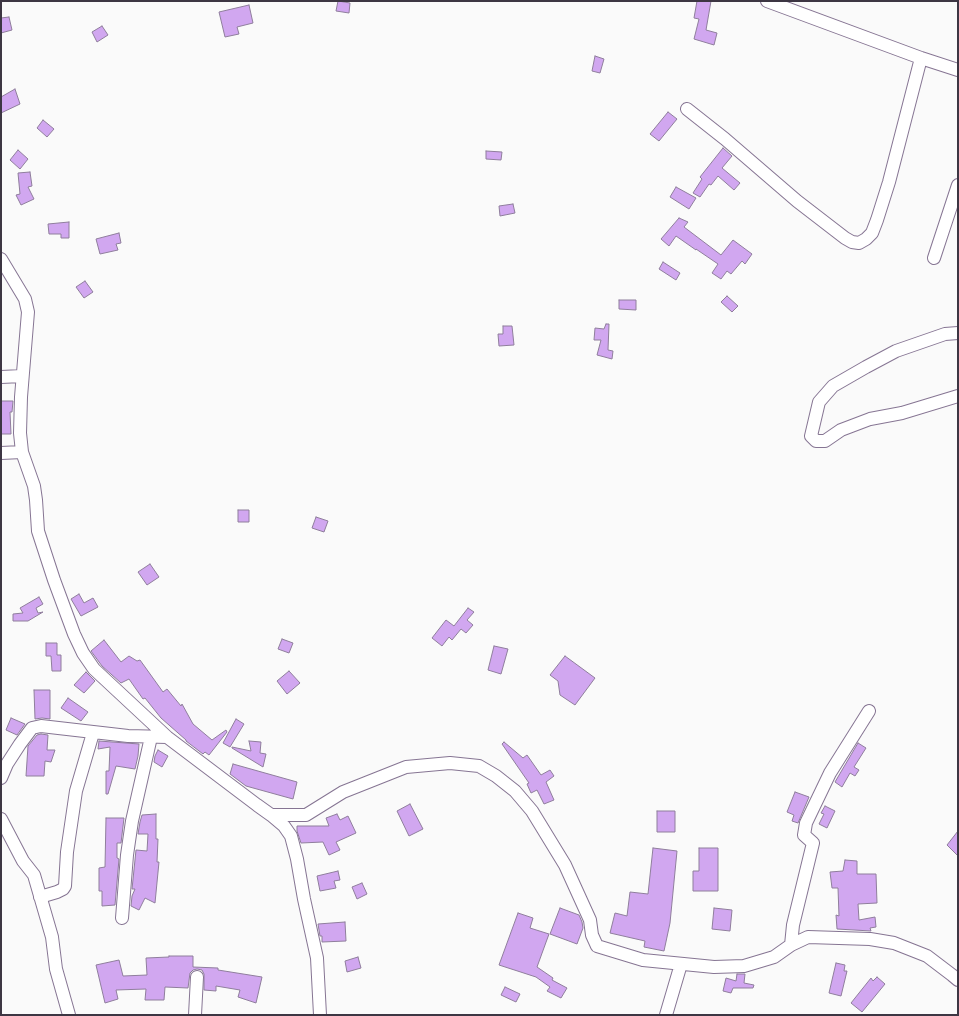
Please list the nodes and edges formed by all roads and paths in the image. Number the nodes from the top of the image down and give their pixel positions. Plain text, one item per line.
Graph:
1 (767, 1) edge
2 (921, 58) junction
3 (958, 70) edge
4 (687, 108) dead end
5 (958, 184) edge
6 (934, 258) dead end
7 (1, 259) edge
8 (958, 333) edge
9 (22, 376) junction
10 (1, 377) edge
11 (958, 396) edge
12 (22, 452) junction
13 (1, 453) edge
14 (869, 711) dead end
15 (93, 733) junction
16 (151, 737) junction
17 (167, 737) junction
18 (1, 778) edge
19 (271, 814) junction
20 (1, 819) edge
21 (40, 897) junction
22 (122, 918) dead end
23 (791, 945) junction
24 (681, 964) junction
25 (197, 977) dead end
26 (958, 980) edge
27 (68, 1015) edge
28 (195, 1015) edge
29 (320, 1015) edge
30 (666, 1015) edge

1 - 2 street
2 - 3 street
2 - 4 street
5 - 6 street
7 - 9 street
8 - 11 street
9 - 10 street
9 - 12 street
12 - 13 street
12 - 17 street
14 - 23 street
15 - 16 street
15 - 18 street
15 - 21 street
16 - 17 street
16 - 22 street
17 - 19 street
19 - 24 street
19 - 29 street
20 - 21 street
21 - 27 street
23 - 24 street
23 - 26 street
24 - 30 street
25 - 28 street

